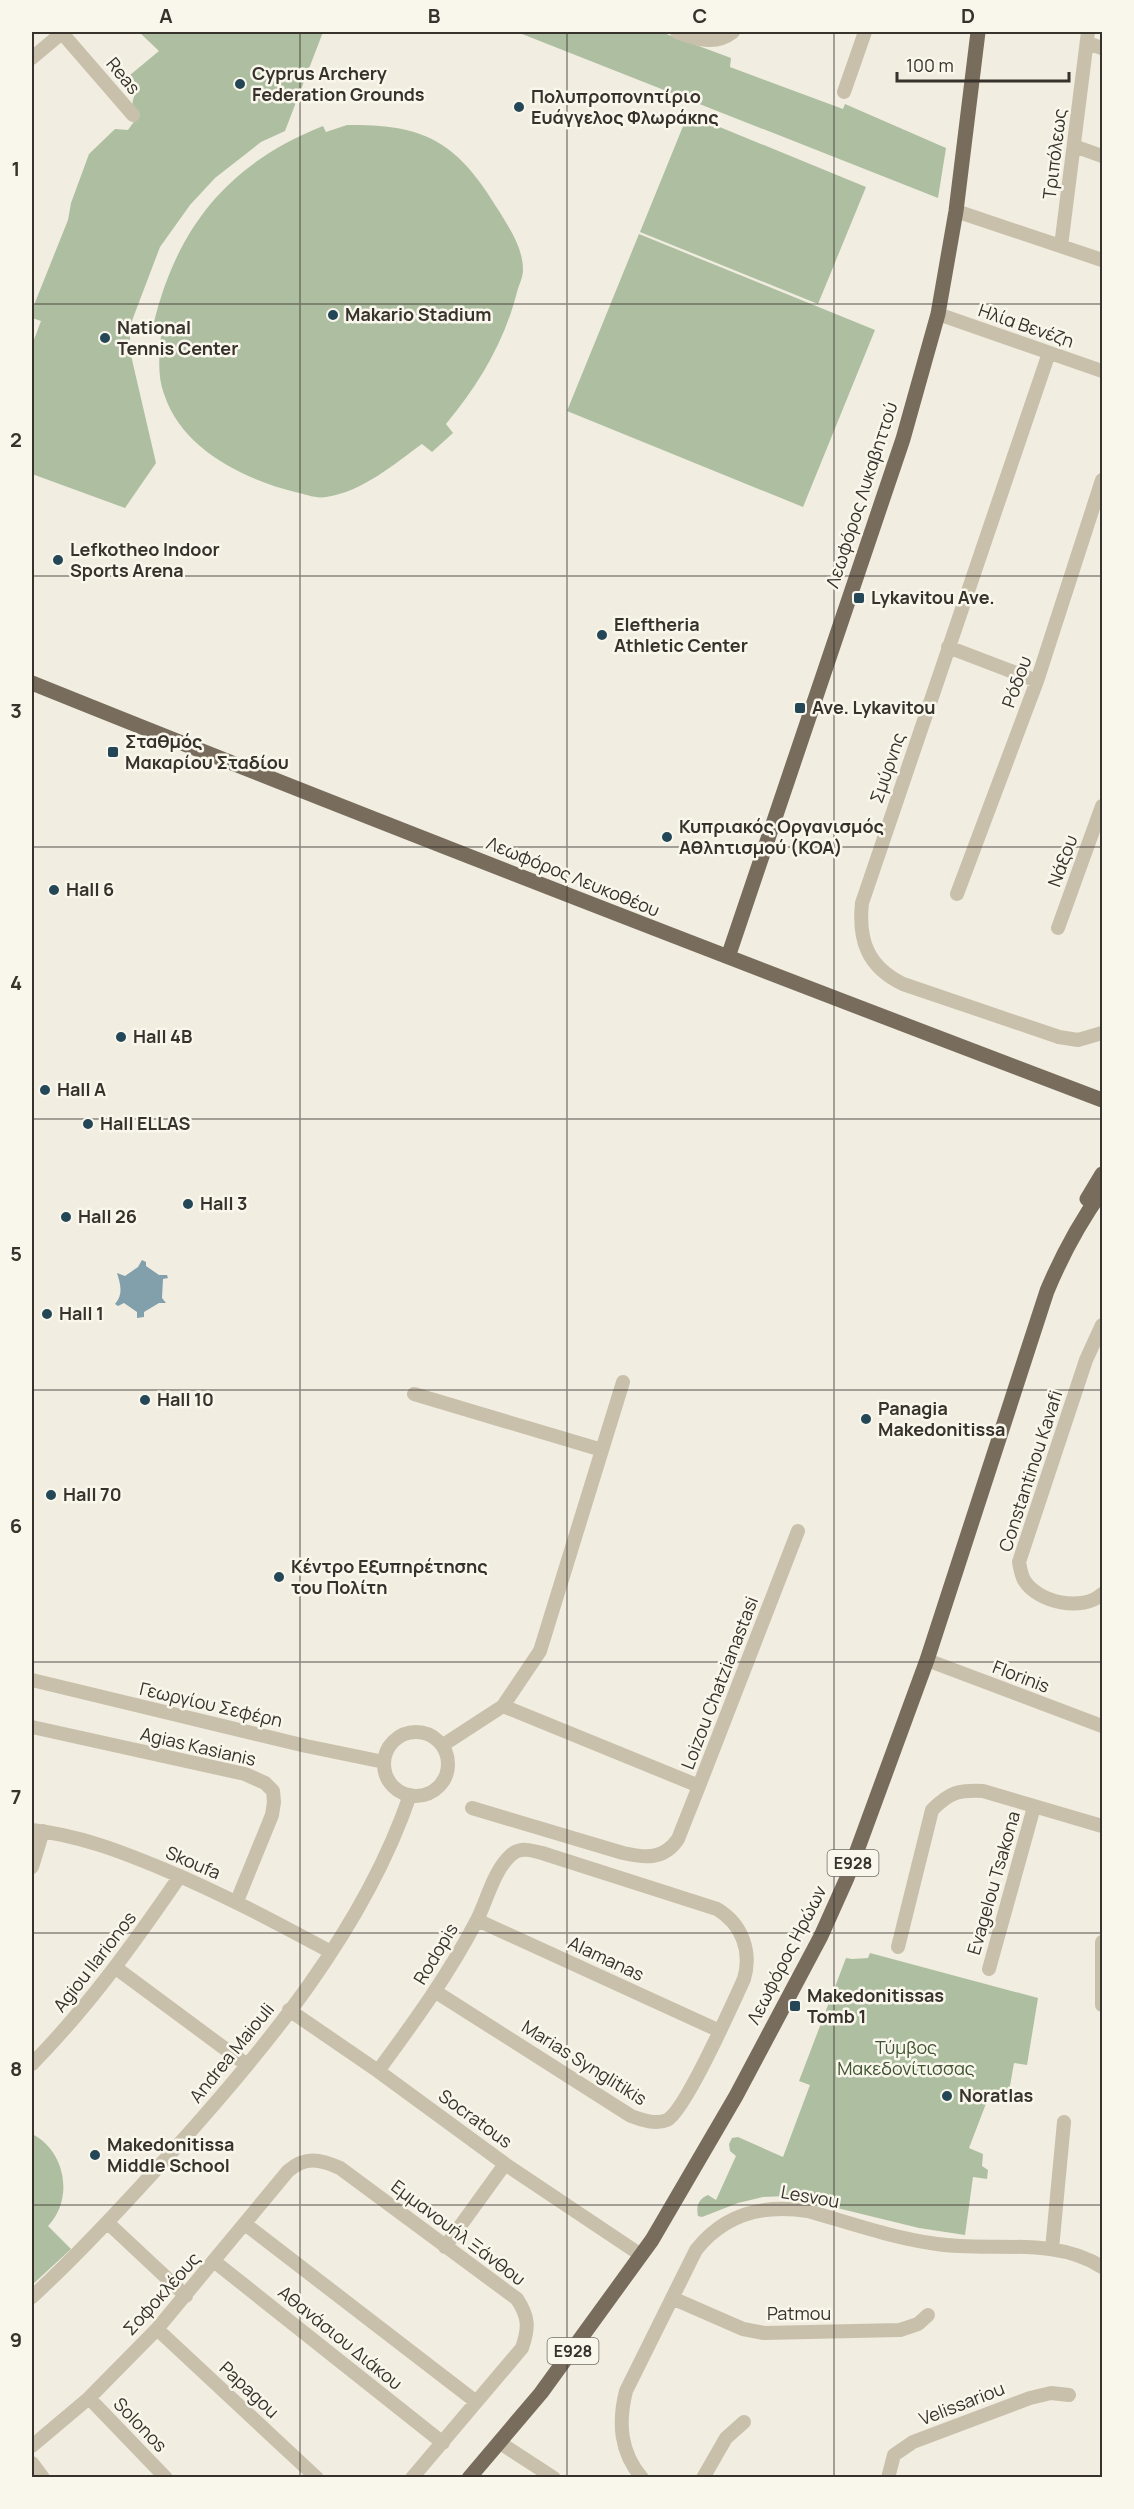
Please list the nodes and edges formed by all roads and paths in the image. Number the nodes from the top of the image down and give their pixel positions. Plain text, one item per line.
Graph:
1 (63, 32) edge
2 (677, 32) edge
3 (733, 32) edge
4 (865, 32) edge
5 (978, 32) edge
6 (1088, 37) edge
7 (1102, 48) edge
8 (32, 58) edge
9 (844, 92) dead end
10 (133, 115) dead end
11 (1074, 146) junction
12 (1102, 156) edge
13 (956, 211) junction
14 (1061, 246) junction
15 (1102, 260) edge
16 (938, 314) junction
17 (1049, 353) junction
18 (1102, 371) edge
19 (1102, 480) edge
20 (948, 647) junction
21 (1037, 681) junction
22 (32, 683) edge
23 (1102, 806) edge
24 (957, 894) dead end
25 (1058, 928) dead end
26 (728, 957) junction
27 (1102, 1034) edge
28 (1098, 1097) edge
29 (1102, 1174) edge
30 (1102, 1191) edge
31 (1085, 1216) junction
32 (1102, 1325) edge
33 (623, 1382) dead end
34 (414, 1394) dead end
35 (602, 1450) junction
36 (798, 1531) dead end
37 (1102, 1594) edge
38 (927, 1660) junction
39 (32, 1680) edge
40 (503, 1706) junction
41 (1102, 1726) edge
42 (32, 1727) edge
43 (443, 1745) junction
44 (384, 1761) junction
45 (699, 1786) junction
46 (410, 1796) junction
47 (1034, 1807) junction
48 (471, 1808) dead end
49 (1102, 1826) edge
50 (38, 1831) edge
51 (516, 1851) joint
52 (32, 1867) edge
53 (180, 1876) junction
54 (237, 1901) junction
55 (477, 1920) junction
56 (1102, 1942) edge
57 (898, 1947) dead end
58 (331, 1952) junction
59 (116, 1968) junction
60 (989, 1969) dead end
61 (436, 1992) junction
62 (1102, 2005) edge
63 (289, 2010) junction
64 (720, 2031) junction
65 (32, 2064) edge
66 (247, 2065) junction
67 (378, 2071) junction
68 (1064, 2122) dead end
69 (309, 2159) joint
70 (505, 2164) junction
71 (108, 2223) junction
72 (245, 2224) junction
73 (445, 2247) junction
74 (1052, 2249) junction
75 (641, 2255) junction
76 (215, 2262) junction
77 (1102, 2267) edge
78 (186, 2296) junction
79 (32, 2297) edge
80 (672, 2298) junction
81 (928, 2315) dead end
82 (157, 2329) junction
83 (1069, 2395) dead end
84 (89, 2398) junction
85 (476, 2401) junction
86 (744, 2422) dead end
87 (443, 2443) junction
88 (500, 2443) junction
89 (32, 2445) edge
90 (32, 2463) edge
91 (43, 2478) edge
92 (166, 2478) edge
93 (317, 2478) edge
94 (411, 2478) edge
95 (469, 2478) edge
96 (554, 2478) edge
97 (642, 2478) edge
98 (703, 2478) edge
99 (888, 2478) edge

1 - 8 street
1 - 10 street, Reas
2 - 3 street
4 - 9 street
5 - 13 main road, Λεωφόρος Λυκαβηττού
6 - 7 street
6 - 11 street, Τριπόλεως
11 - 12 street
11 - 14 street, Τριπόλεως
13 - 14 street
13 - 16 main road, Λεωφόρος Λυκαβηττού
14 - 15 street
16 - 17 street, Ηλία Βενέζη
16 - 26 main road, Λεωφόρος Λυκαβηττού
17 - 18 street, Ηλία Βενέζη
17 - 20 street, Σμύρνης
19 - 21 street, Ρόδου
20 - 21 street
20 - 27 street, Σμύρνης
21 - 24 street, Ρόδου
22 - 26 main road, Λεωφόρος Λευκοθέου
23 - 25 street, Νάξου
26 - 28 main road, Λεωφόρος Λευκοθέου
29 - 31 main road
30 - 31 main road, Λεωφόρος Ηρώων / E928
31 - 38 main road, Λεωφόρος Ηρώων / E928
32 - 37 street, Constantinou Kavafi
33 - 35 street
34 - 35 street
35 - 40 street
36 - 45 street, Loizou Chatzianastasi
38 - 41 street, Florinis
38 - 75 main road, Λεωφόρος Ηρώων / E928
39 - 44 street, Γεωργίου Σεφέρη
40 - 43 street
40 - 45 street, Loizou Chatzianastasi
42 - 54 street, Agias Kasianis
43 - 44 street
43 - 46 street
44 - 46 street
45 - 48 street
46 - 58 street, Andrea Maiouli
47 - 49 street
47 - 57 street
47 - 60 street, Evagelou Tsakona
50 - 52 street
50 - 53 street, Skoufa
51 - 55 street, Rodopis
51 - 64 street, Marias Synglitikis
53 - 54 street, Skoufa
53 - 59 street, Agiou Ilarionos
54 - 58 street, Skoufa
55 - 61 street, Rodopis
55 - 64 street, Alamanas
56 - 62 street
58 - 63 street, Andrea Maiouli
59 - 65 street, Agiou Ilarionos
59 - 66 street
61 - 64 street, Marias Synglitikis
61 - 67 street, Rodopis
63 - 66 street, Andrea Maiouli
63 - 67 street, Socratous
66 - 71 street, Andrea Maiouli
67 - 70 street, Socratous
68 - 74 street
69 - 72 street, Σοφοκλέους
69 - 73 street, Εμμανουήλ Ξάνθου
70 - 73 street
70 - 75 street, Socratous
71 - 78 street
71 - 79 street, Andrea Maiouli
72 - 76 street, Σοφοκλέους
72 - 85 street, Αθανάσιου Διάκου
73 - 85 street, Εμμανουήλ Ξάνθου
74 - 77 street, Lesvou
74 - 80 street, Lesvou
75 - 88 main road, Λεωφόρος Ηρώων / E928
76 - 78 street, Σοφοκλέους
76 - 87 street, Αθανάσιου Διάκου
78 - 82 street, Σοφοκλέους
80 - 81 street, Patmou
80 - 97 street, Lesvou
82 - 84 street, Σοφοκλέους
82 - 93 street, Papagou
83 - 99 street, Velissariou
84 - 89 street, Σοφοκλέους
84 - 92 street, Solonos
85 - 87 street, Εμμανουήλ Ξάνθου
86 - 98 street
87 - 94 street, Εμμανουήλ Ξάνθου
88 - 95 main road, Λεωφόρος Ηρώων / E928
88 - 96 street
90 - 91 street

